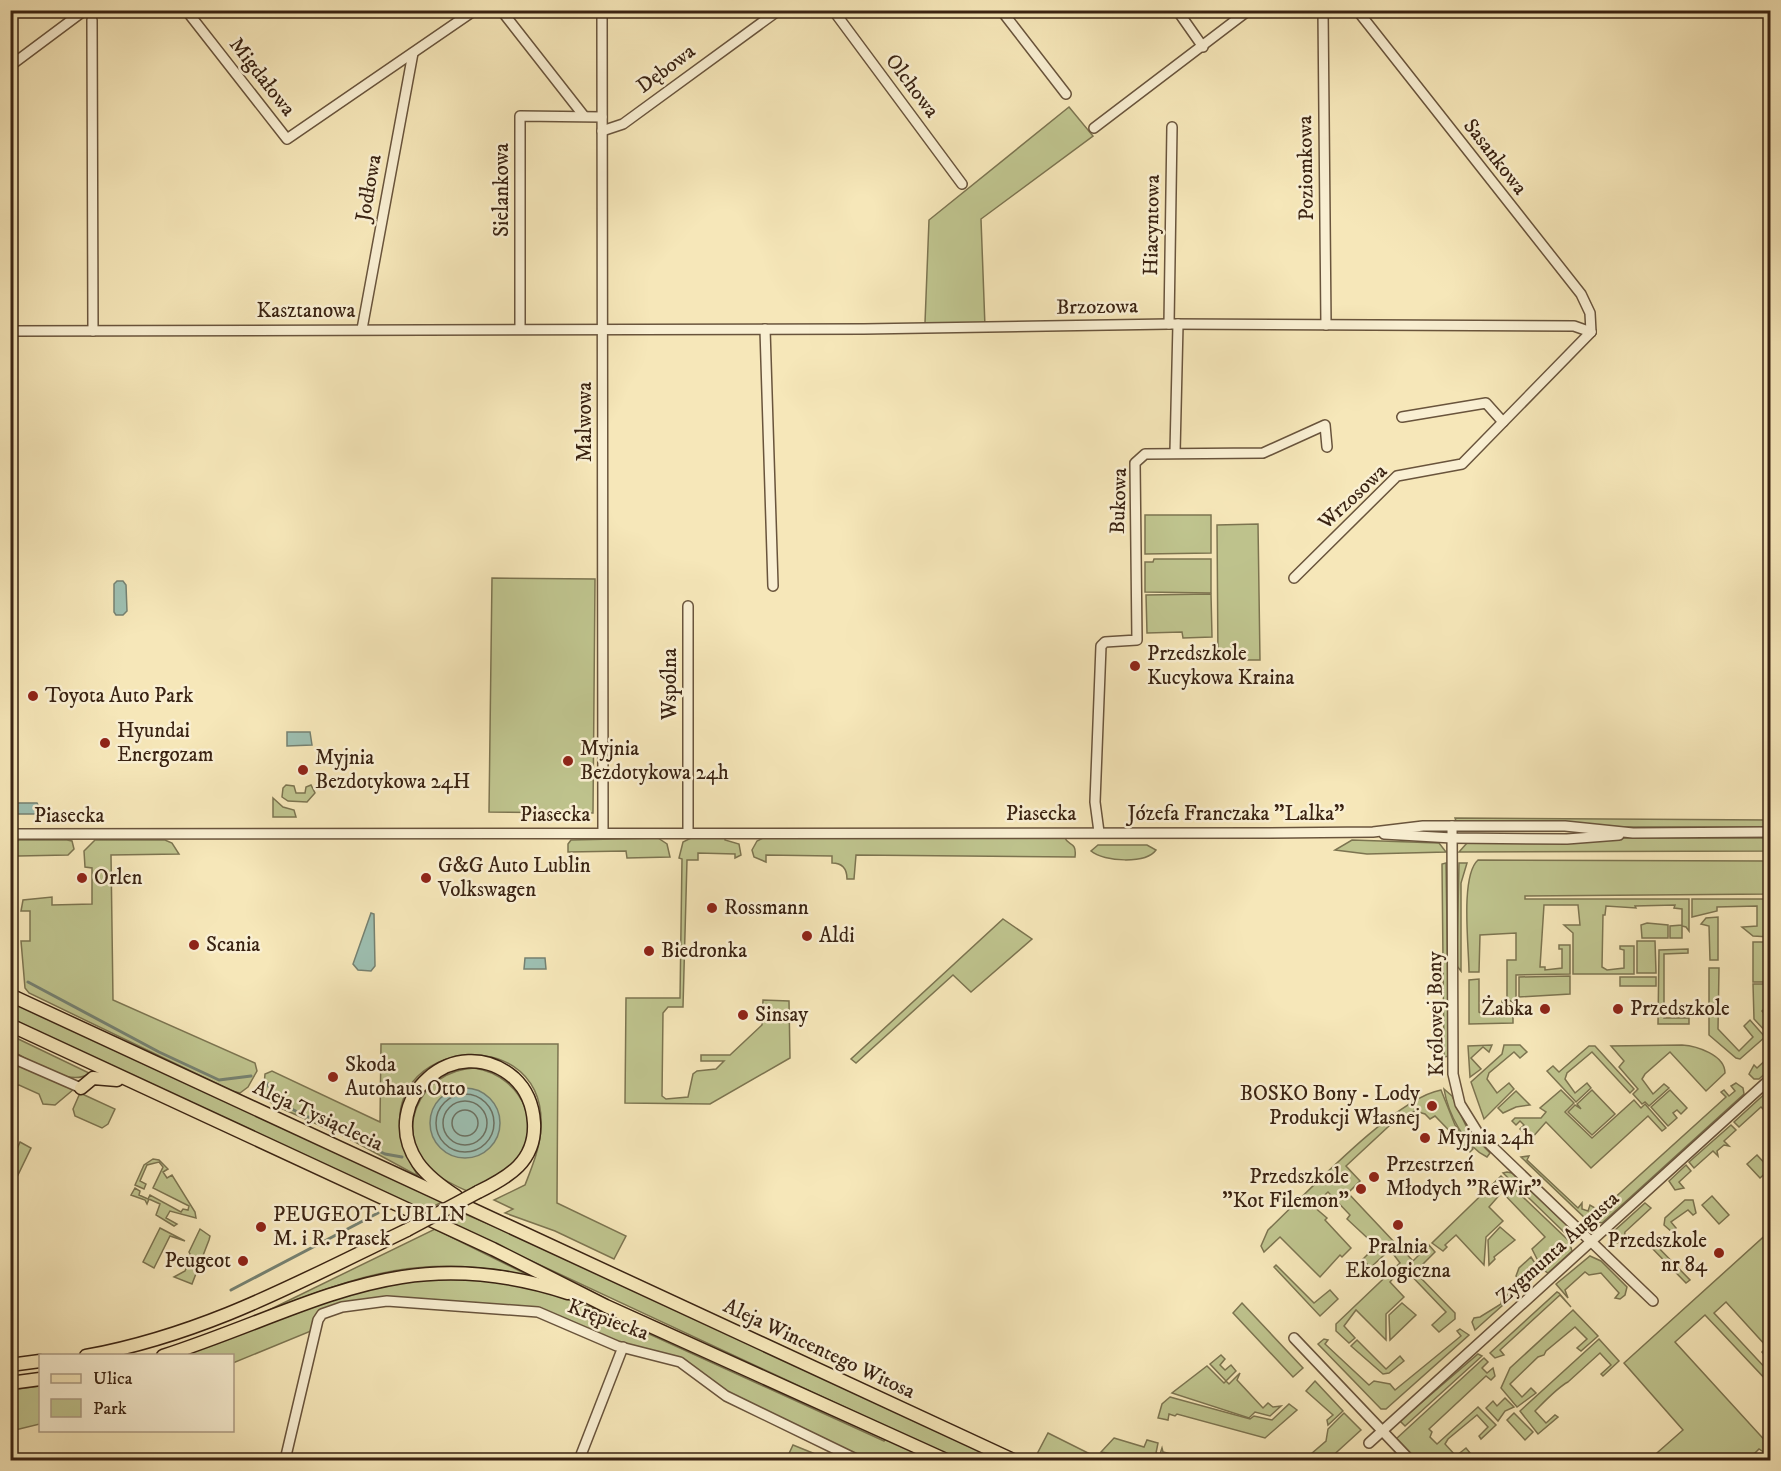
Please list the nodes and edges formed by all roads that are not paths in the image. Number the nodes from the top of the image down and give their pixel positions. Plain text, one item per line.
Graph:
1 (86, 10) edge
2 (186, 10) edge
3 (475, 10) edge
4 (501, 10) edge
5 (602, 10) edge
6 (779, 10) edge
7 (833, 10) edge
8 (1001, 10) edge
9 (1177, 10) edge
10 (1249, 10) edge
11 (1323, 10) edge
12 (1357, 10) edge
13 (92, 20) dead end
14 (1203, 47) junction
15 (412, 53) junction
16 (10, 66) edge
17 (1066, 94) dead end
18 (584, 116) junction
19 (602, 117) junction
20 (1172, 127) dead end
21 (1094, 128) dead end
22 (602, 131) junction
23 (962, 184) dead end
24 (1173, 324) junction
25 (1326, 325) junction
26 (520, 328) junction
27 (602, 328) junction
28 (765, 328) junction
29 (362, 329) junction
30 (10, 331) edge
31 (93, 331) junction
32 (1590, 332) junction
33 (1402, 417) dead end
34 (1503, 422) junction
35 (1327, 447) dead end
36 (1175, 452) junction
37 (1294, 578) dead end
38 (773, 586) dead end
39 (688, 606) dead end
40 (1452, 826) junction
41 (1099, 832) junction
42 (1373, 832) junction
43 (1633, 832) junction
44 (1770, 832) edge
45 (603, 833) junction
46 (688, 833) junction
47 (10, 834) edge
48 (1452, 838) junction
49 (10, 995) edge
50 (10, 1025) edge
51 (10, 1057) edge
52 (1770, 1079) edge
53 (81, 1088) joint
54 (150, 1090) junction
55 (462, 1200) edge
56 (462, 1200) edge
57 (462, 1200) edge
58 (462, 1200) edge
59 (482, 1214) junction
60 (1591, 1243) junction
61 (609, 1272) joint
62 (1653, 1301) dead end
63 (606, 1306) junction
64 (1294, 1338) dead end
65 (623, 1347) junction
66 (95, 1354) edge
67 (168, 1354) edge
68 (39, 1361) edge
69 (10, 1365) edge
70 (39, 1379) edge
71 (10, 1383) edge
72 (1382, 1431) junction
73 (1369, 1443) dead end
74 (1770, 1455) edge
75 (285, 1461) edge
76 (579, 1461) edge
77 (858, 1461) edge
78 (946, 1461) edge
79 (1013, 1461) edge
80 (1410, 1461) edge
81 (1764, 1461) edge

1 - 16 street
2 - 15 street, Migdałowa
3 - 15 street
4 - 18 street
5 - 19 street, Malwowa
6 - 22 street, Dębowa
7 - 23 street, Olchowa
8 - 17 street
9 - 14 street
10 - 14 street
11 - 25 street, Poziomkowa
12 - 32 street, Sasankowa
13 - 31 street
14 - 21 street
15 - 29 street, Jodłowa
18 - 19 street
18 - 26 street, Sielankowa
19 - 22 street, Malwowa
20 - 24 street, Hiacyntowa
22 - 27 street, Malwowa
24 - 25 street, Brzozowa
24 - 28 street, Brzozowa
24 - 36 street
25 - 32 street, Brzozowa
26 - 27 street, Kasztanowa
26 - 29 street, Kasztanowa
27 - 28 street, Brzozowa
27 - 45 street, Malwowa
28 - 38 street
29 - 31 street, Kasztanowa
30 - 31 street, Kasztanowa
32 - 34 street, Wrzosowa
33 - 34 street
34 - 37 street, Wrzosowa
35 - 36 street, Bukowa
36 - 41 street, Bukowa
39 - 46 street, Wspólna
40 - 42 street, Józefa Franczaka "Lalka"
40 - 43 street, Józefa Franczaka "Lalka"
40 - 48 street, Królowej Bony
41 - 42 street, Józefa Franczaka "Lalka"
41 - 46 street, Piasecka
42 - 48 street, Józefa Franczaka "Lalka"
43 - 44 street, Józefa Franczaka "Lalka"
43 - 48 street, Józefa Franczaka "Lalka"
45 - 46 street, Piasecka
45 - 47 street, Piasecka
48 - 60 street, Królowej Bony
49 - 59 main road, Aleja Tysiąclecia
50 - 54 main road
51 - 53 street
52 - 60 street, Zygmunta Augusta
53 - 54 main road
54 - 63 main road
55 - 59 main road, bridge
56 - 57 main road, bridge
58 - 66 main road, bridge
59 - 61 main road, Aleja Tysiąclecia
60 - 62 street, Królowej Bony
60 - 72 street, Zygmunta Augusta
61 - 79 main road, Aleja Wincentego Witosa
63 - 67 main road
63 - 78 main road
64 - 72 street
65 - 75 street, Krępiecka
65 - 76 street
65 - 77 street, Krępiecka
68 - 69 main road
70 - 71 main road
72 - 73 street, Zygmunta Augusta
72 - 80 street
74 - 81 street

